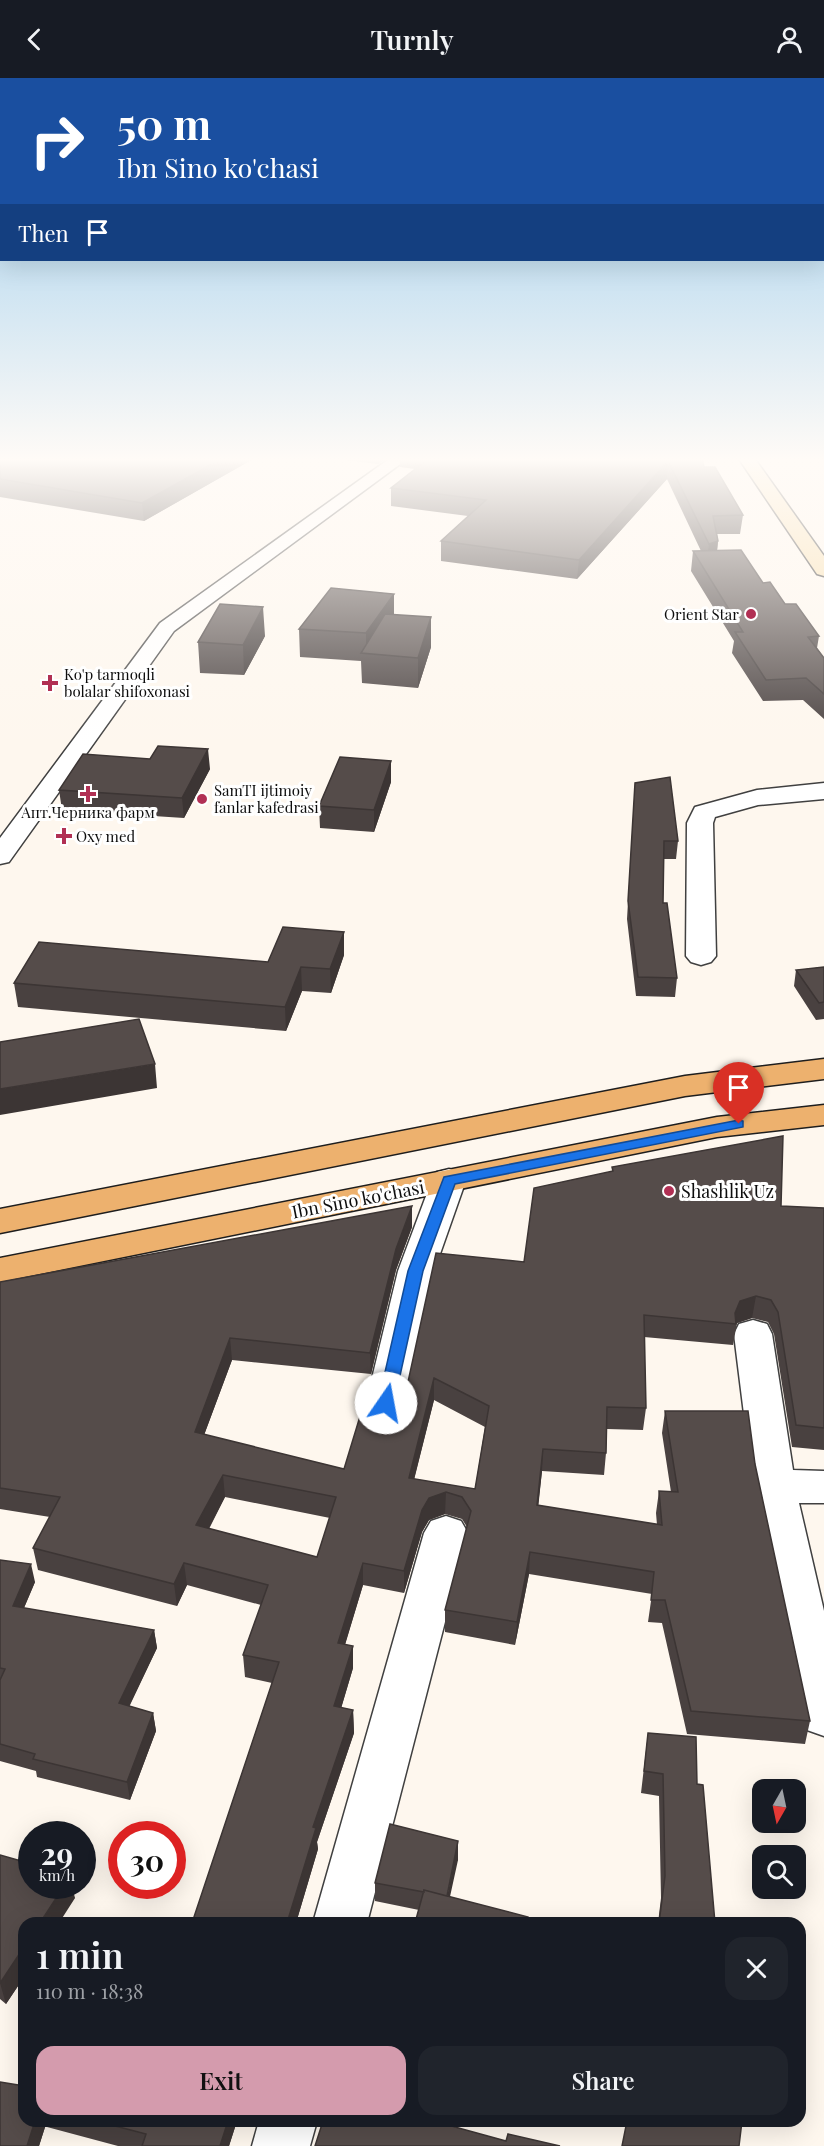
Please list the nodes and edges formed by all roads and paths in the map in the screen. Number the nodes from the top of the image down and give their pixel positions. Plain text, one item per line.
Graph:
1 (266, 556) edge
2 (814, 556) edge
3 (824, 570) edge
4 (824, 791) edge
5 (0, 856) edge
6 (701, 956) dead end
7 (824, 1069) edge
8 (824, 1115) edge
9 (449, 1180) junction
10 (0, 1221) edge
11 (0, 1270) edge
12 (753, 1334) dead end
13 (386, 1403) edge
14 (774, 1486) junction
15 (824, 1487) edge
16 (446, 1533) dead end
17 (824, 1715) edge
18 (342, 1917) edge
19 (286, 2127) edge
20 (281, 2146) edge

1 - 5 street
2 - 3 main road
4 - 6 street
7 - 10 main road
8 - 9 main road, Ibn Sino ko'chasi
9 - 11 main road, Ibn Sino ko'chasi
9 - 13 street
12 - 14 street
14 - 15 street
14 - 17 street
16 - 18 street
19 - 20 street

